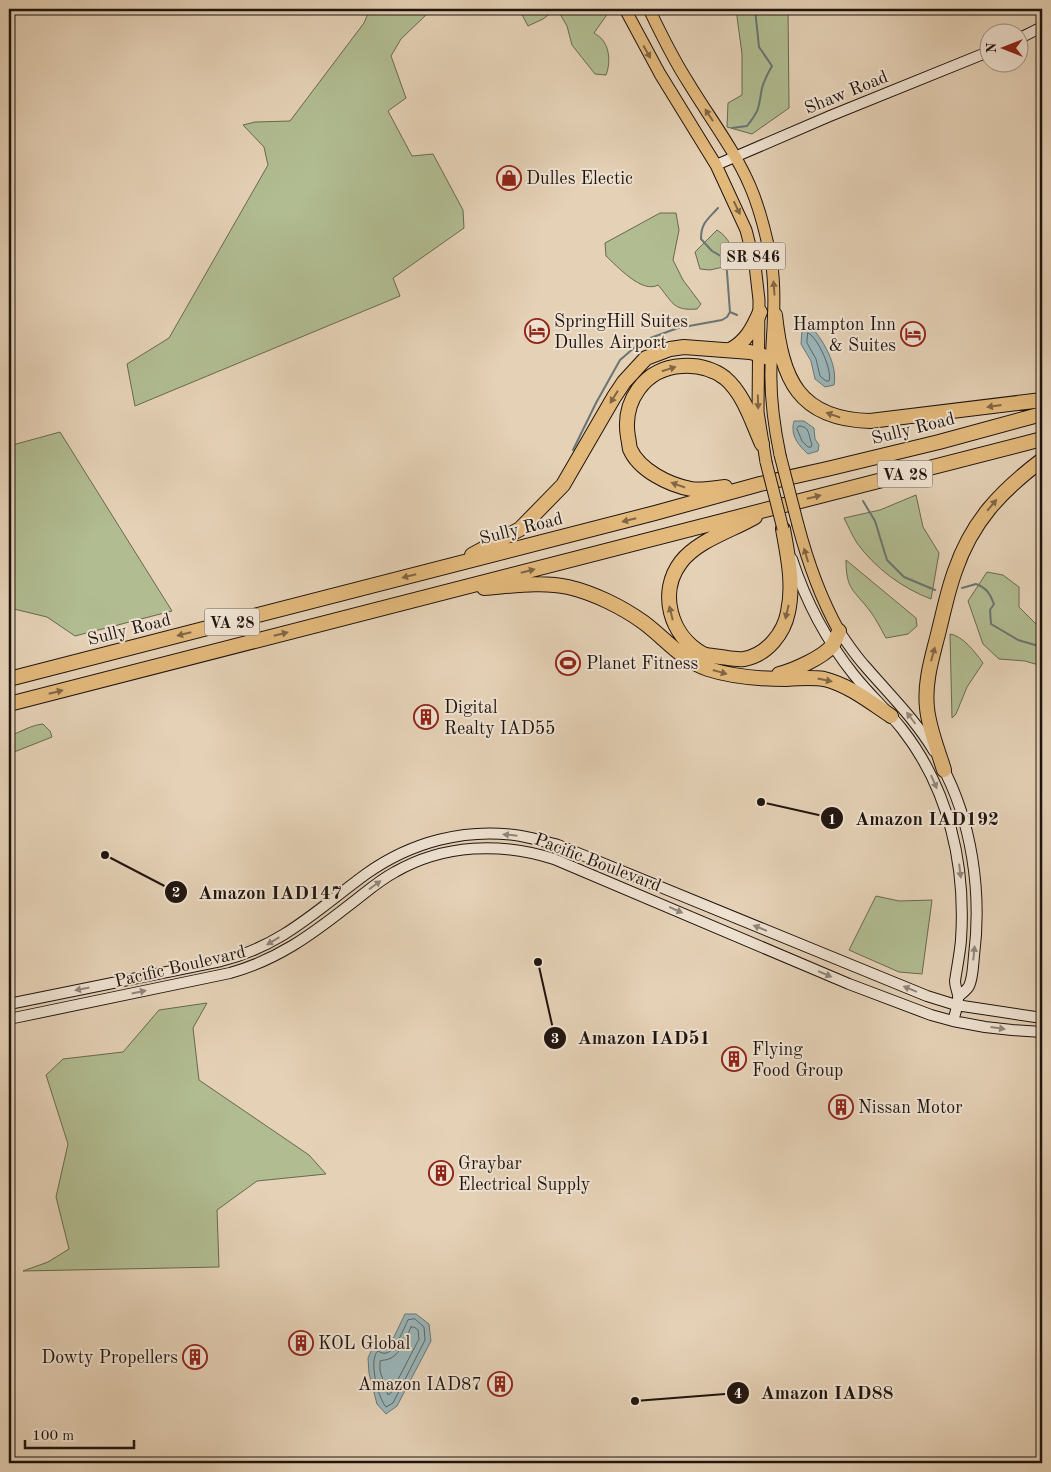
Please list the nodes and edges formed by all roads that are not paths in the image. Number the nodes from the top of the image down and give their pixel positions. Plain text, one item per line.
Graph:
1 (625, 9) edge
2 (649, 9) edge
3 (1042, 27) edge
4 (1028, 34) edge
5 (978, 56) edge
6 (734, 156) junction
7 (716, 164) junction
8 (760, 312) junction
9 (775, 315) junction
10 (730, 350) junction
11 (758, 354) junction
12 (772, 360) junction
13 (1042, 400) edge
14 (1042, 414) edge
15 (1042, 439) edge
16 (762, 444) junction
17 (1042, 460) edge
18 (760, 484) junction
19 (767, 509) junction
20 (783, 530) junction
21 (456, 564) junction
22 (447, 592) junction
23 (839, 631) junction
24 (832, 646) junction
25 (758, 678) junction
26 (9, 679) edge
27 (9, 704) edge
28 (890, 716) junction
29 (944, 770) junction
30 (957, 1001) junction
31 (9, 1004) edge
32 (1042, 1018) edge
33 (9, 1019) edge
34 (953, 1021) junction
35 (1042, 1032) edge

1 -> 7 main road, SR 846
6 -> 2 main road, SR 846
3 - 4 main road
5 - 6 main road, Shaw Road
6 - 7 main road, Shaw Road
9 -> 6 main road, SR 846
7 -> 8 main road, SR 846
8 - 10 highway
8 - 11 main road, SR 846
9 - 12 main road, SR 846
13 -> 9 highway
10 - 11 highway
10 -> 21 highway
11 - 12 highway
11 -> 16 main road, SR 846
23 -> 12 main road, SR 846, bridge
14 - 18 highway, Sully Road / VA 28
19 -> 15 highway, VA 28
18 -> 16 highway
16 - 20 main road, SR 846, bridge
29 -> 17 highway
18 -> 21 highway, Sully Road / VA 28
20 -> 19 highway
22 -> 19 highway, VA 28
20 - 24 main road, SR 846
21 -> 26 highway, Sully Road / VA 28
22 -> 25 highway
27 -> 22 highway, VA 28
23 - 24 highway
29 -> 23 main road, SR 846
24 - 25 highway
24 - 28 main road, SR 846
25 -> 28 highway
28 -> 30 main road, SR 846
30 -> 29 main road, SR 846
30 -> 31 main road, Pacific Boulevard
30 - 32 main road, Pacific Boulevard
30 - 34 main road, SR 846
33 -> 34 main road, Pacific Boulevard
34 -> 35 main road, Pacific Boulevard

